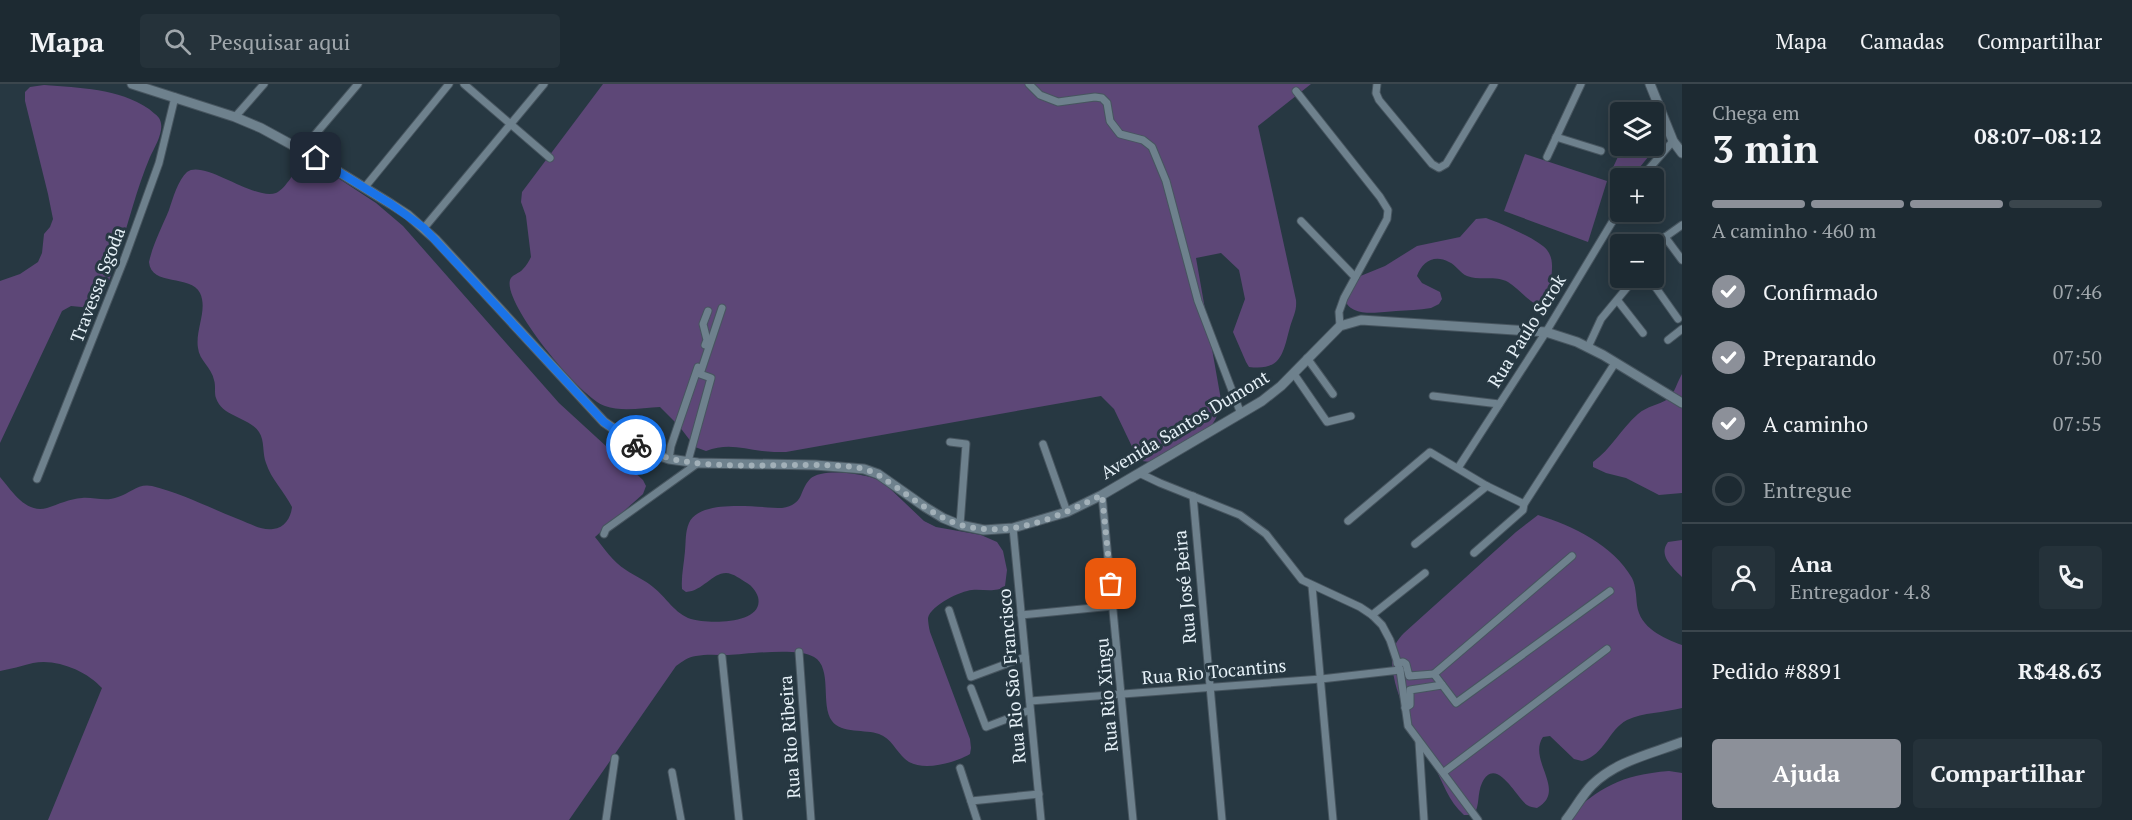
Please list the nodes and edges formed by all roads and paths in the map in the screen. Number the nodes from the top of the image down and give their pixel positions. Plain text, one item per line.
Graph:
1 (132, 84) edge
2 (264, 84) edge
3 (358, 84) edge
4 (449, 84) edge
5 (464, 84) edge
6 (544, 84) edge
7 (1029, 84) edge
8 (1377, 84) edge
9 (1494, 84) edge
10 (1581, 84) edge
11 (1650, 84) edge
12 (1296, 91) dead end
13 (175, 97) junction
14 (235, 117) junction
15 (511, 124) junction
16 (1556, 137) junction
17 (1673, 141) junction
18 (302, 150) junction
19 (1601, 151) dead end
20 (1682, 153) edge
21 (1546, 157) dead end
22 (550, 158) dead end
23 (1650, 168) edge
24 (365, 187) junction
25 (1301, 221) dead end
26 (1612, 222) edge
27 (1682, 225) edge
28 (424, 228) junction
29 (1665, 237) joint
30 (1682, 260) edge
31 (1355, 277) junction
32 (1628, 288) edge
33 (1656, 288) edge
34 (1618, 301) junction
35 (722, 308) dead end
36 (708, 311) dead end
37 (1678, 319) dead end
38 (1340, 326) junction
39 (1682, 329) edge
40 (1546, 332) junction
41 (1643, 333) dead end
42 (1668, 340) dead end
43 (1588, 347) junction
44 (1307, 358) junction
45 (1615, 363) junction
46 (1294, 374) junction
47 (1333, 394) dead end
48 (1433, 396) dead end
49 (1682, 403) edge
50 (1499, 404) junction
51 (1241, 414) junction
52 (1351, 416) dead end
53 (950, 442) dead end
54 (1043, 444) dead end
55 (669, 459) junction
56 (693, 462) junction
57 (1458, 468) junction
58 (1138, 473) junction
59 (37, 479) dead end
60 (1487, 486) junction
61 (1102, 495) junction
62 (1192, 496) junction
63 (1524, 504) junction
64 (1067, 512) junction
65 (1348, 521) dead end
66 (960, 525) junction
67 (1013, 528) junction
68 (604, 534) dead end
69 (1415, 544) dead end
70 (1474, 553) dead end
71 (1572, 556) dead end
72 (1425, 573) dead end
73 (1312, 586) junction
74 (1610, 591) dead end
75 (1113, 606) junction
76 (950, 610) dead end
77 (1021, 615) junction
78 (1372, 615) junction
79 (1607, 649) dead end
80 (799, 652) dead end
81 (722, 657) dead end
82 (1025, 657) junction
83 (1399, 667) junction
84 (1434, 674) junction
85 (1409, 676) junction
86 (1321, 679) junction
87 (1442, 685) junction
88 (1209, 686) junction
89 (971, 688) dead end
90 (1410, 690) junction
91 (1122, 695) junction
92 (1030, 701) junction
93 (1405, 708) junction
94 (1030, 710) junction
95 (1419, 742) junction
96 (1682, 742) edge
97 (1669, 748) junction
98 (1682, 750) edge
99 (615, 758) dead end
100 (960, 768) dead end
101 (672, 772) dead end
102 (1444, 772) junction
103 (1039, 794) junction
104 (971, 801) junction
105 (606, 820) edge
106 (681, 820) edge
107 (739, 820) edge
108 (811, 820) edge
109 (977, 820) edge
110 (1041, 820) edge
111 (1133, 820) edge
112 (1222, 820) edge
113 (1333, 820) edge
114 (1424, 820) edge
115 (1478, 820) edge
116 (1566, 820) edge

1 - 13 street, Avenida Santos Dumont
2 - 14 street
3 - 18 street
4 - 24 street
5 - 15 street
6 - 15 street
7 - 51 street
8 - 9 street
10 - 16 street
11 - 17 street
12 - 31 street
13 - 14 street, Avenida Santos Dumont
13 - 59 street, Travessa Sgoda
14 - 18 street, Avenida Santos Dumont
15 - 22 street
15 - 28 street
16 - 19 street
16 - 21 street
17 - 20 street
17 - 23 street
18 - 24 street, Avenida Santos Dumont
24 - 28 street, Avenida Santos Dumont
25 - 31 street
26 - 40 street, Rua Paulo Scrok
27 - 29 street
28 - 55 street, Avenida Santos Dumont
29 - 30 street
31 - 38 street
32 - 34 street
33 - 37 street
34 - 41 street
34 - 43 street
35 - 56 street
36 - 55 street
38 - 40 street
38 - 44 street, Avenida Santos Dumont
39 - 42 street
40 - 43 street
40 - 50 street, Rua Paulo Scrok
43 - 45 street
44 - 46 street, Avenida Santos Dumont
44 - 47 street
45 - 49 street
45 - 63 street
46 - 51 street, Avenida Santos Dumont
46 - 52 street
48 - 50 street
50 - 57 street, Rua Paulo Scrok
51 - 58 street, Avenida Santos Dumont
53 - 66 street
54 - 64 street
55 - 56 street, Avenida Santos Dumont
56 - 66 street, Avenida Santos Dumont
56 - 68 street
57 - 60 street
57 - 65 street
58 - 61 street, Avenida Santos Dumont
58 - 62 street
60 - 63 street
60 - 69 street
61 - 64 street, Avenida Santos Dumont
61 - 75 street, Rua Rio Xingu
62 - 73 street
62 - 88 street, Rua José Beira
63 - 70 street
64 - 67 street, Avenida Santos Dumont
66 - 67 street, Avenida Santos Dumont
67 - 77 street, Rua Rio São Francisco
71 - 84 street
72 - 78 street
73 - 78 street
73 - 86 street
74 - 87 street
75 - 77 street
75 - 91 street, Rua Rio Xingu
76 - 82 street
77 - 82 street, Rua Rio São Francisco
78 - 83 street
79 - 102 street
80 - 108 street, Rua Rio Ribeira
81 - 107 street
82 - 92 street, Rua Rio São Francisco
83 - 85 street
83 - 86 street, Rua Rio Tocantins
83 - 93 street
84 - 85 street
84 - 87 street
85 - 90 street
86 - 88 street, Rua Rio Tocantins
86 - 113 street
87 - 90 street
88 - 91 street, Rua Rio Tocantins
88 - 112 street, Rua José Beira
89 - 94 street
90 - 93 street
91 - 92 street, Rua Rio Tocantins
91 - 111 street, Rua Rio Xingu
92 - 94 street, Rua Rio São Francisco
93 - 95 street
94 - 103 street, Rua Rio São Francisco
95 - 102 street
95 - 114 street
96 - 97 street
97 - 98 street
97 - 116 street
99 - 105 street
100 - 104 street
101 - 106 street
102 - 115 street
103 - 104 street
103 - 110 street, Rua Rio São Francisco
104 - 109 street

